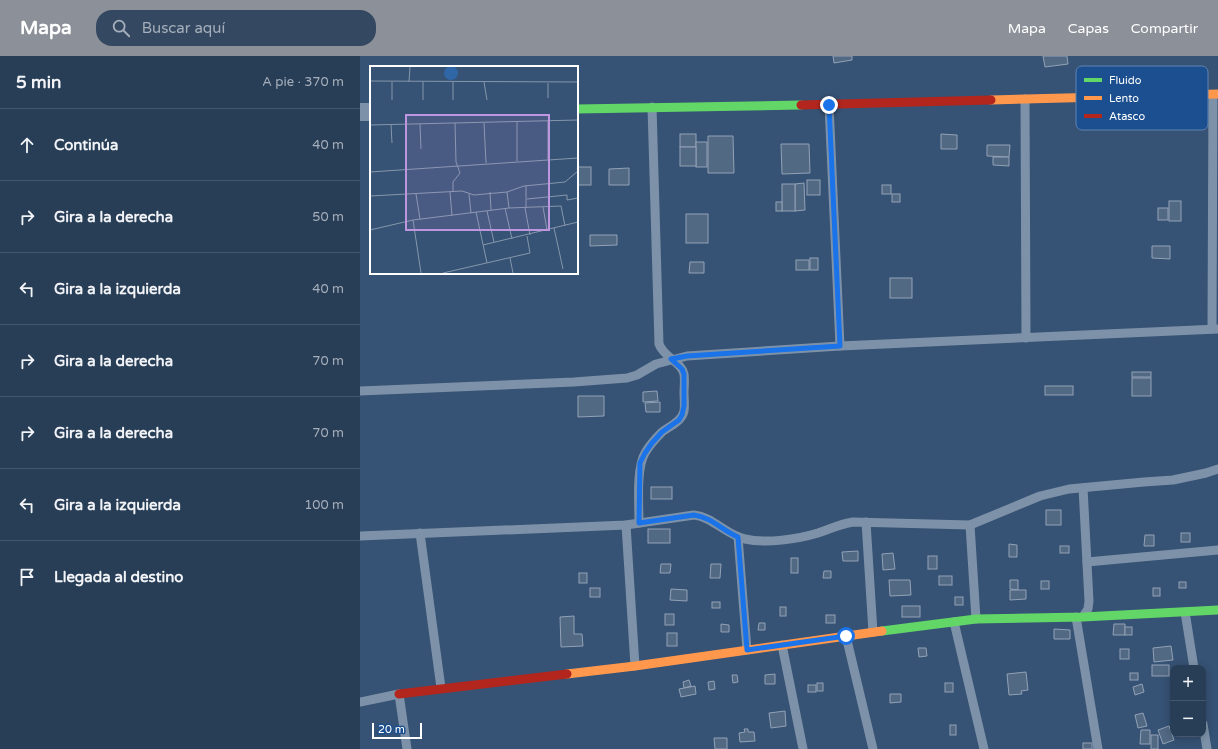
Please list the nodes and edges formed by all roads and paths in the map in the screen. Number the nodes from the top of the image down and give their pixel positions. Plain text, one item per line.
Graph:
1 (1215, 95) edge
2 (1076, 98) edge
3 (1025, 99) junction
4 (829, 105) junction
5 (652, 107) junction
6 (578, 109) edge
7 (1215, 329) edge
8 (1026, 338) junction
9 (840, 346) junction
10 (671, 359) junction
11 (360, 391) edge
12 (1218, 469) edge
13 (1083, 488) junction
14 (866, 522) junction
15 (639, 523) junction
16 (626, 524) junction
17 (970, 524) junction
18 (420, 533) junction
19 (360, 536) edge
20 (738, 537) junction
21 (1218, 550) edge
22 (1087, 562) junction
23 (1218, 610) edge
24 (1185, 612) junction
25 (1080, 617) junction
26 (976, 619) junction
27 (954, 622) junction
28 (873, 632) junction
29 (846, 636) junction
30 (782, 645) junction
31 (747, 650) junction
32 (1194, 665) edge
33 (635, 666) junction
34 (441, 688) junction
35 (399, 694) junction
36 (360, 702) edge
37 (1205, 737) edge
38 (407, 749) edge
39 (803, 749) edge
40 (873, 749) edge
41 (984, 749) edge
42 (1098, 749) edge
43 (1207, 749) edge

1 - 7 lane
2 - 3 street
3 - 4 street
3 - 8 lane
4 - 5 street
4 - 9 lane
5 - 6 street
5 - 10 lane
7 - 8 lane
8 - 9 lane
9 - 10 lane
10 - 11 lane
10 - 15 lane
12 - 13 lane
13 - 17 lane
13 - 22 lane
14 - 17 lane
14 - 20 lane
14 - 28 lane
15 - 16 lane
15 - 20 lane
16 - 18 lane
16 - 33 lane
17 - 26 lane
18 - 19 lane
18 - 34 lane
20 - 31 lane
21 - 22 lane
22 - 25 lane
23 - 24 street
24 - 25 street
24 - 32 lane
25 - 26 street
25 - 42 lane
26 - 27 street
27 - 28 street
27 - 41 lane
28 - 29 street
29 - 30 street
29 - 40 lane
30 - 31 street
30 - 39 lane
31 - 33 street
33 - 34 street
34 - 35 street
35 - 36 lane
35 - 38 lane
37 - 43 lane

